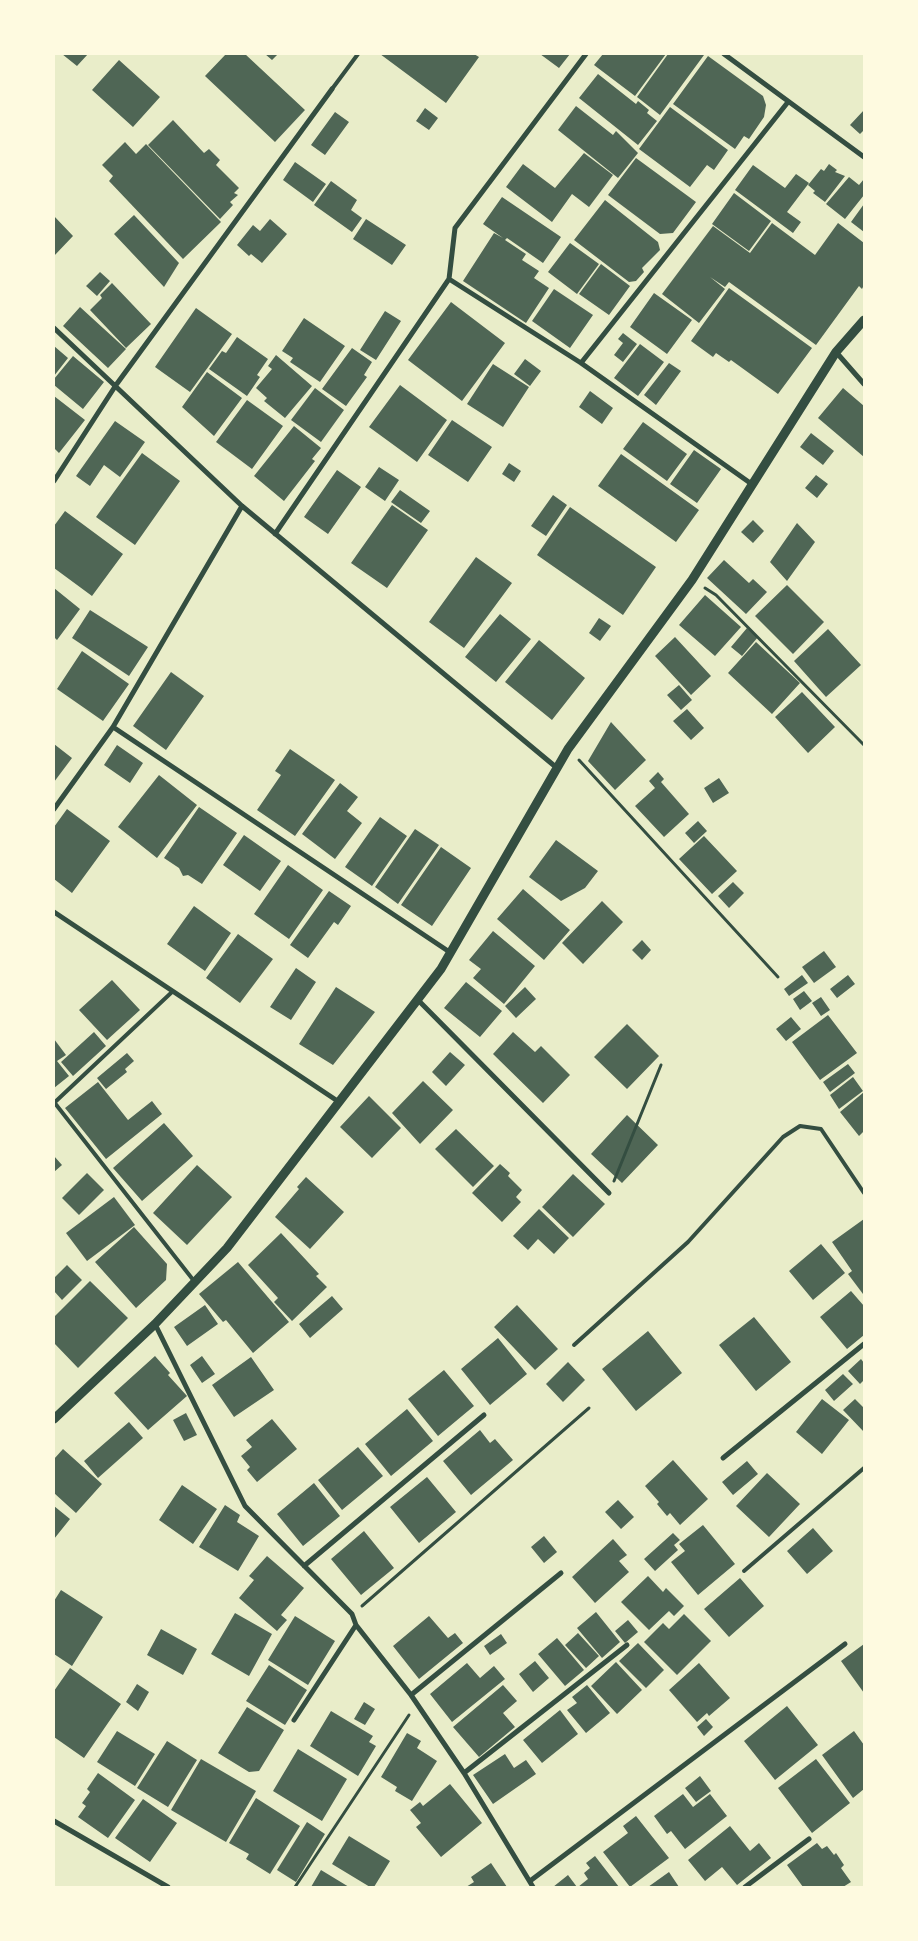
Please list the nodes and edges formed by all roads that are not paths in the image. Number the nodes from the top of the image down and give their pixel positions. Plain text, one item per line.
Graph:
1 (358, 54) edge
2 (586, 54) edge
3 (724, 54) edge
4 (332, 89) joint
5 (788, 102) junction
6 (864, 157) edge
7 (449, 279) junction
8 (864, 320) edge
9 (54, 328) edge
10 (836, 352) junction
11 (581, 363) junction
12 (864, 384) edge
13 (116, 385) junction
14 (54, 481) edge
15 (753, 486) junction
16 (242, 506) junction
17 (276, 534) junction
18 (113, 727) junction
19 (557, 768) junction
20 (54, 809) edge
21 (54, 912) edge
22 (451, 953) junction
23 (172, 992) junction
24 (418, 1000) junction
25 (54, 1102) edge
26 (339, 1102) junction
27 (609, 1193) road end
28 (864, 1193) edge
29 (195, 1282) junction
30 (155, 1324) junction
31 (864, 1344) edge
32 (574, 1345) dead end
33 (484, 1415) dead end
34 (54, 1419) edge
35 (723, 1458) dead end
36 (864, 1468) edge
37 (304, 1566) junction
38 (744, 1570) dead end
39 (561, 1573) dead end
40 (356, 1624) junction
41 (845, 1644) dead end
42 (627, 1645) dead end
43 (411, 1695) junction
44 (294, 1720) dead end
45 (464, 1773) junction
46 (54, 1821) edge
47 (809, 1839) dead end
48 (530, 1882) junction
49 (168, 1887) edge
50 (533, 1887) edge
51 (745, 1887) edge

1 - 4 lane
2 - 7 street
3 - 5 street
4 - 13 street
5 - 6 street
5 - 11 street
7 - 11 street
7 - 17 street
8 - 10 street
9 - 13 street
10 - 12 street
10 - 15 street
11 - 15 street
13 - 14 street
13 - 16 street
15 - 19 street
16 - 17 street
16 - 18 street
17 - 19 street
18 - 20 street
18 - 22 street
19 - 22 street
21 - 23 street
22 - 24 street
23 - 25 lane
23 - 26 street
24 - 26 street
24 - 27 street
25 - 29 lane
26 - 29 street
28 - 32 lane
29 - 30 street
30 - 34 street
30 - 37 street
31 - 35 street
33 - 37 street
36 - 38 lane
37 - 40 street
39 - 43 street
40 - 43 street
40 - 44 street
41 - 48 street
42 - 45 street
43 - 45 street
45 - 48 street
46 - 49 street
47 - 51 street
48 - 50 street

